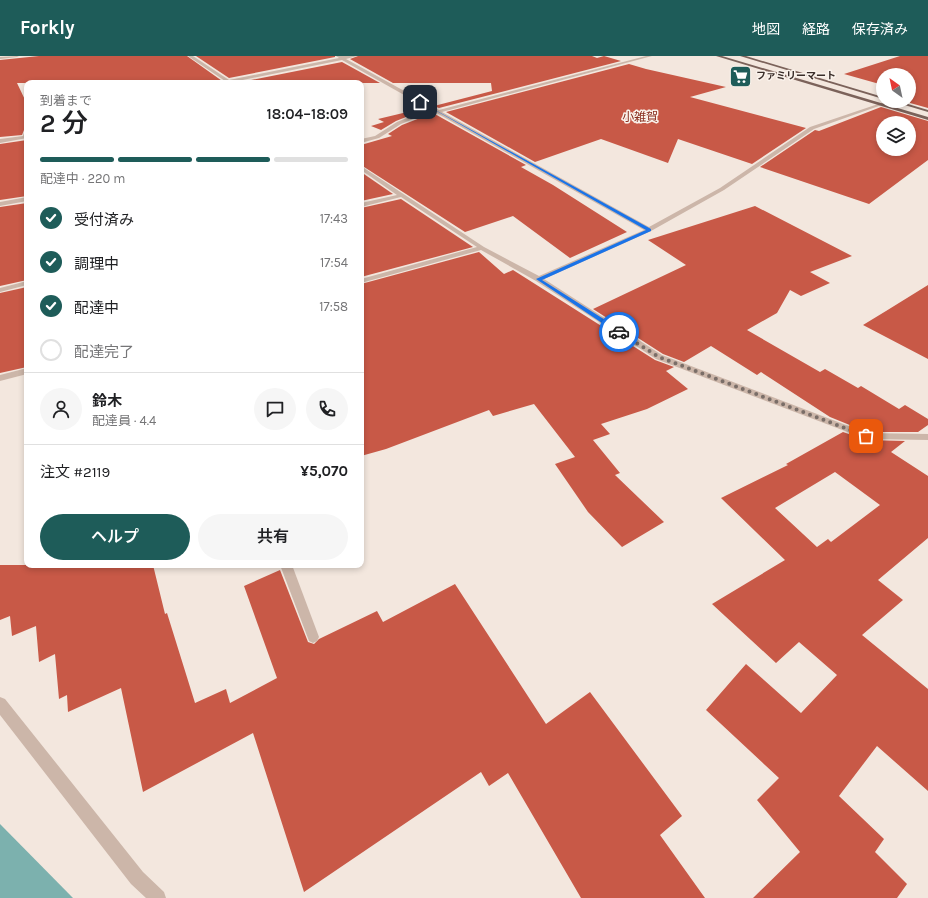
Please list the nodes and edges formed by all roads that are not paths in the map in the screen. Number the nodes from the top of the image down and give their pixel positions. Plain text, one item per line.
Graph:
1 (17, 56) edge
2 (190, 56) edge
3 (338, 56) edge
4 (355, 56) edge
5 (650, 56) edge
6 (718, 56) edge
7 (742, 56) edge
8 (0, 58) edge
9 (343, 59) junction
10 (227, 80) edge
11 (240, 80) edge
12 (876, 96) edge
13 (876, 104) edge
14 (876, 106) edge
15 (890, 108) edge
16 (916, 108) edge
17 (435, 110) junction
18 (928, 111) edge
19 (928, 119) edge
20 (24, 137) edge
21 (364, 140) edge
22 (0, 141) edge
23 (364, 170) edge
24 (403, 195) junction
25 (24, 200) edge
26 (0, 204) edge
27 (364, 204) edge
28 (649, 230) junction
29 (482, 248) junction
30 (364, 279) edge
31 (539, 279) junction
32 (24, 284) edge
33 (0, 290) edge
34 (24, 372) edge
35 (0, 378) edge
36 (928, 437) edge
37 (287, 568) edge
38 (313, 637) dead end
39 (0, 704) edge
40 (158, 898) edge

1 - 8 street
2 - 10 street
3 - 9 street
4 - 9 street
5 - 17 street
6 - 13 main road
7 - 12 main road
9 - 11 street
9 - 17 street
14 - 28 street
15 - 19 main road
16 - 18 main road
17 - 21 street
17 - 28 street
20 - 22 street
23 - 24 street
24 - 27 street
24 - 29 street
25 - 26 street
28 - 31 street
29 - 30 street
29 - 31 street
31 - 36 street
32 - 33 street
34 - 35 street
37 - 38 street
39 - 40 street

